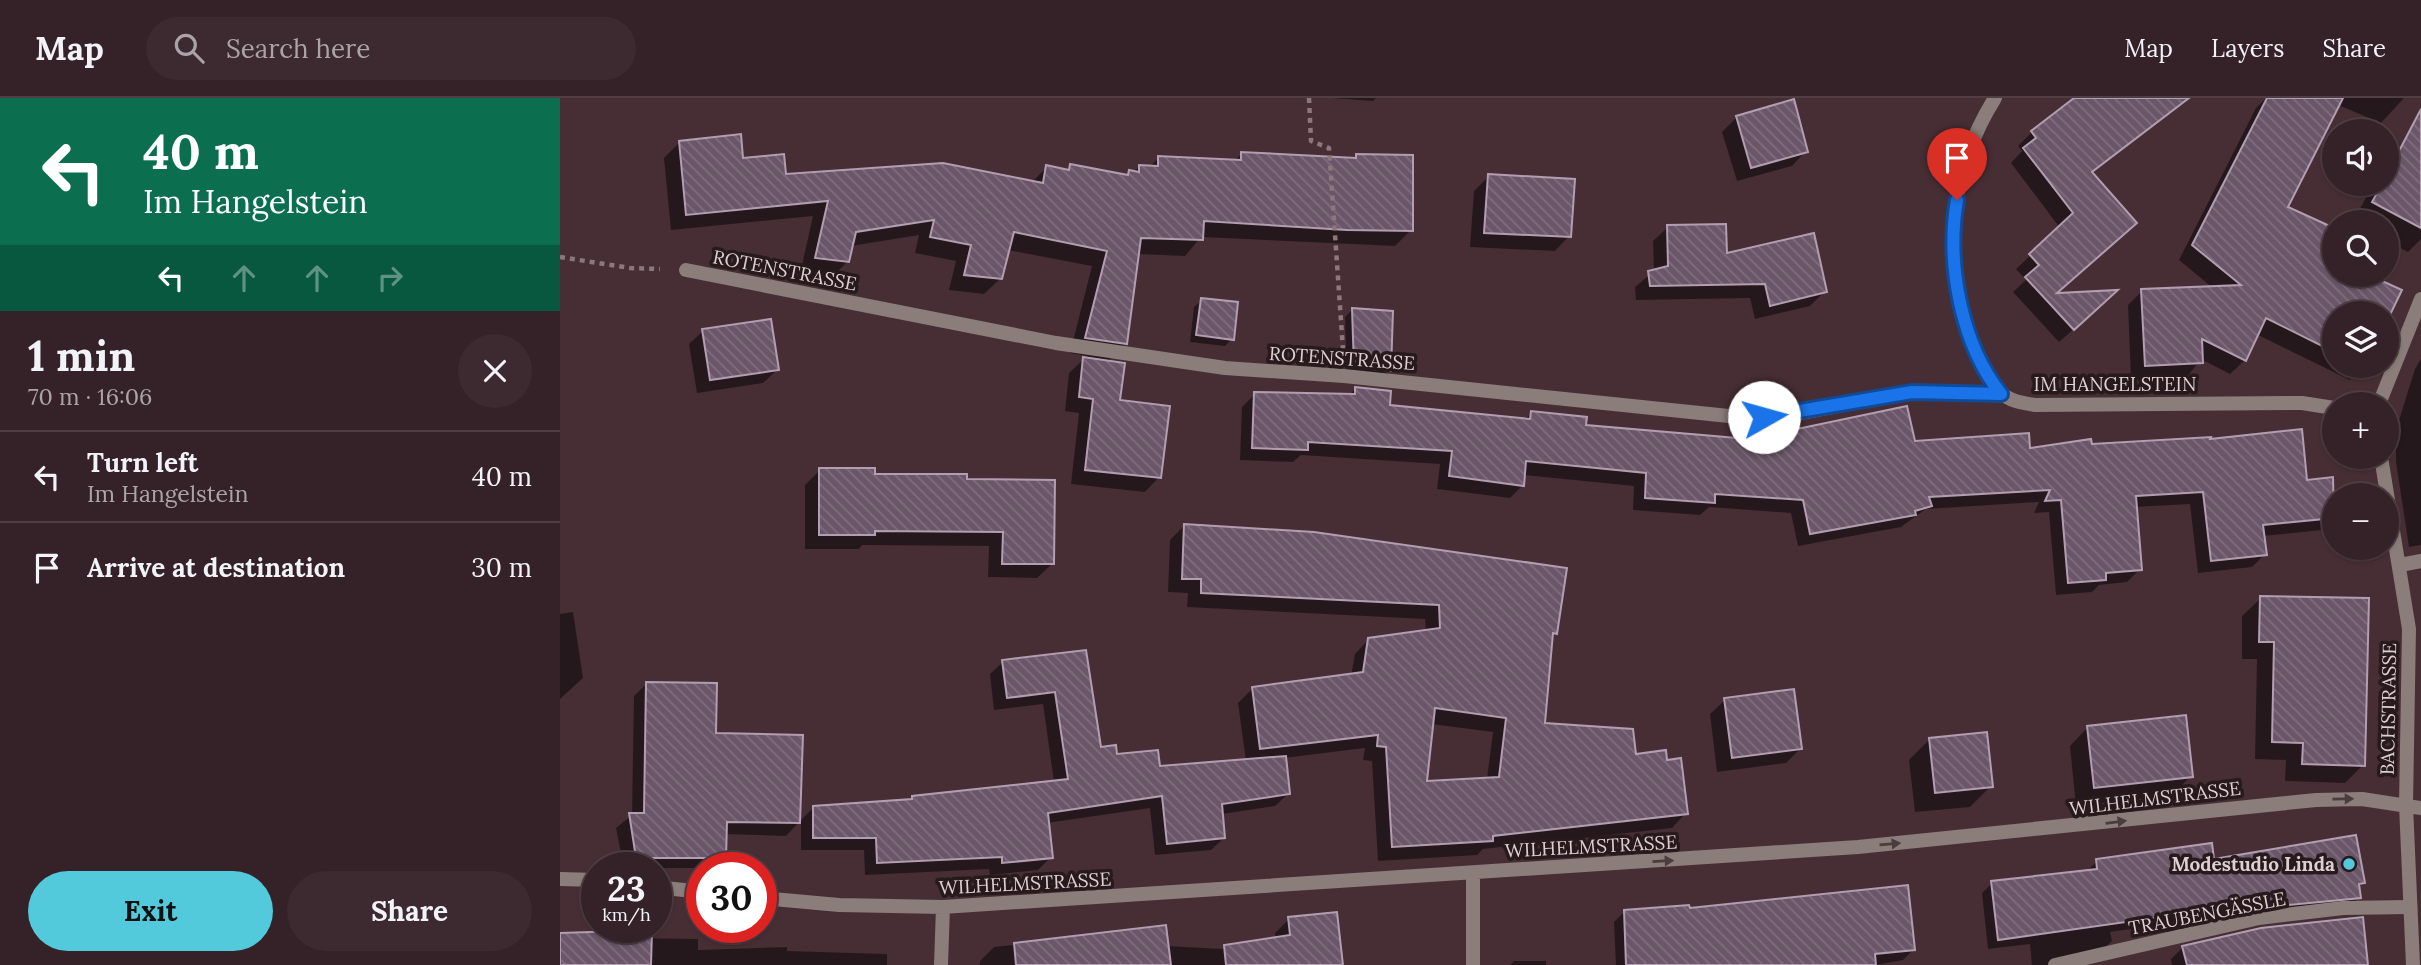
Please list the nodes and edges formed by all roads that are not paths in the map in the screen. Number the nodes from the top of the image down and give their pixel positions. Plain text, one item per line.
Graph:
1 (1995, 98) edge
2 (686, 270) road end
3 (2421, 299) edge
4 (2384, 392) edge
5 (2001, 394) junction
6 (2322, 406) edge
7 (2383, 469) edge
8 (2421, 561) edge
9 (2400, 565) junction
10 (2406, 805) junction
11 (2421, 808) edge
12 (1473, 873) junction
13 (560, 879) edge
14 (581, 880) edge
15 (777, 899) edge
16 (2410, 906) junction
17 (943, 907) junction
18 (941, 965) edge
19 (1473, 965) edge
20 (2055, 965) edge
21 (2413, 965) edge

1 - 5 street
2 - 5 street, ROTENSTRASSE
3 - 4 street
5 - 6 street, IM HANGELSTEIN
7 - 9 street, BACHSTRASSE
8 - 9 street
9 - 10 street, BACHSTRASSE
10 - 11 street, WILHELMSTRASSE
12 -> 10 street, WILHELMSTRASSE
10 - 16 street, BACHSTRASSE
12 - 17 street, WILHELMSTRASSE
12 - 19 street
13 - 14 street
15 - 17 street, WILHELMSTRASSE
16 - 20 street, TRAUBENGÄSSLE
16 - 21 street, BACHSTRASSE
17 - 18 street

